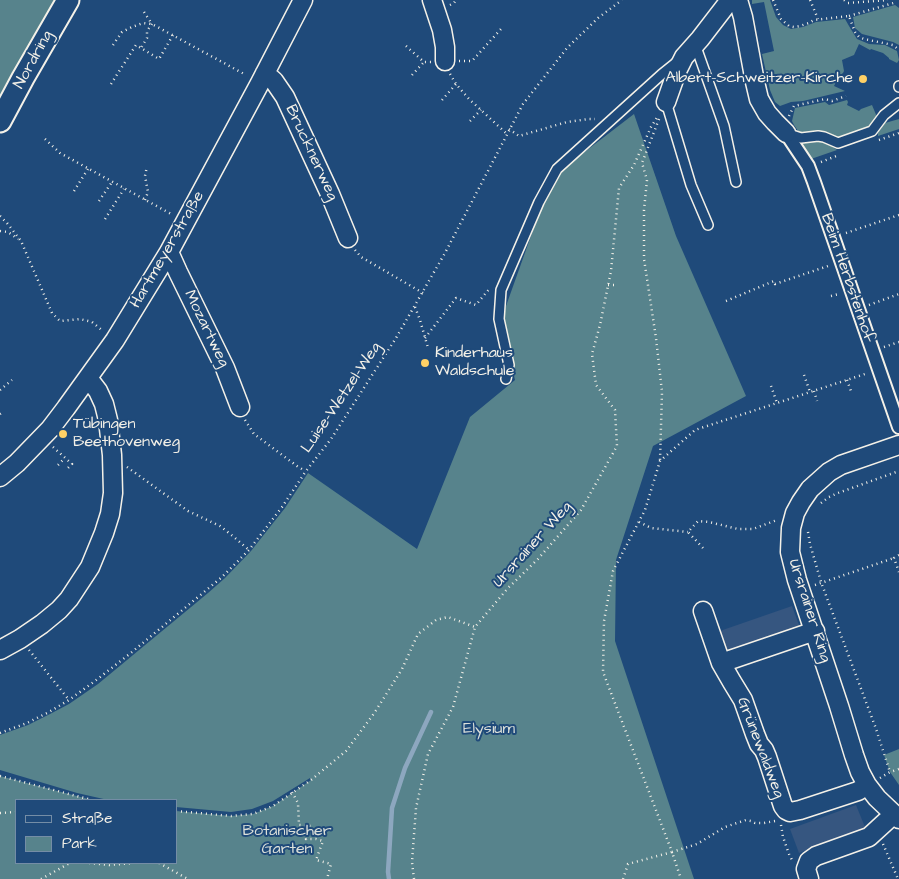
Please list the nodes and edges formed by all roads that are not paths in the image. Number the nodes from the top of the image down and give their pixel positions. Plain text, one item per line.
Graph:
1 (68, 0) edge
2 (303, 0) edge
3 (432, 0) edge
4 (730, 0) edge
5 (738, 0) edge
6 (689, 51) junction
7 (445, 61) road end
8 (265, 73) junction
9 (899, 103) edge
10 (662, 108) joint
11 (0, 121) edge
12 (780, 127) junction
13 (736, 182) dead end
14 (708, 225) dead end
15 (348, 238) dead end
16 (169, 252) junction
17 (88, 378) junction
18 (506, 380) dead end
19 (240, 407) dead end
20 (899, 427) edge
21 (899, 445) edge
22 (0, 477) edge
23 (703, 611) dead end
24 (815, 632) junction
25 (0, 650) edge
26 (721, 663) junction
27 (868, 786) junction
28 (896, 817) edge
29 (807, 874) edge

1 - 11 street, Nordring
2 - 8 street, Hartmeyerstraße
3 - 7 street
4 - 6 street
5 - 12 street, Beim Herbstenhof
6 - 10 street
6 - 13 lane
6 - 18 lane
8 - 15 street, Brucknerweg
8 - 16 street, Hartmeyerstraße
9 - 12 lane
10 - 14 lane
12 - 20 street, Beim Herbstenhof
16 - 17 street, Hartmeyerstraße
16 - 19 street, Mozartweg
17 - 22 street, Hartmeyerstraße
17 - 25 street
21 - 24 street, Ursrainer Ring
23 - 26 street, Grünewaldweg
24 - 26 street
24 - 27 street, Ursrainer Ring
26 - 27 street, Grünewaldweg
27 - 28 street, Ursrainer Ring
28 - 29 street

